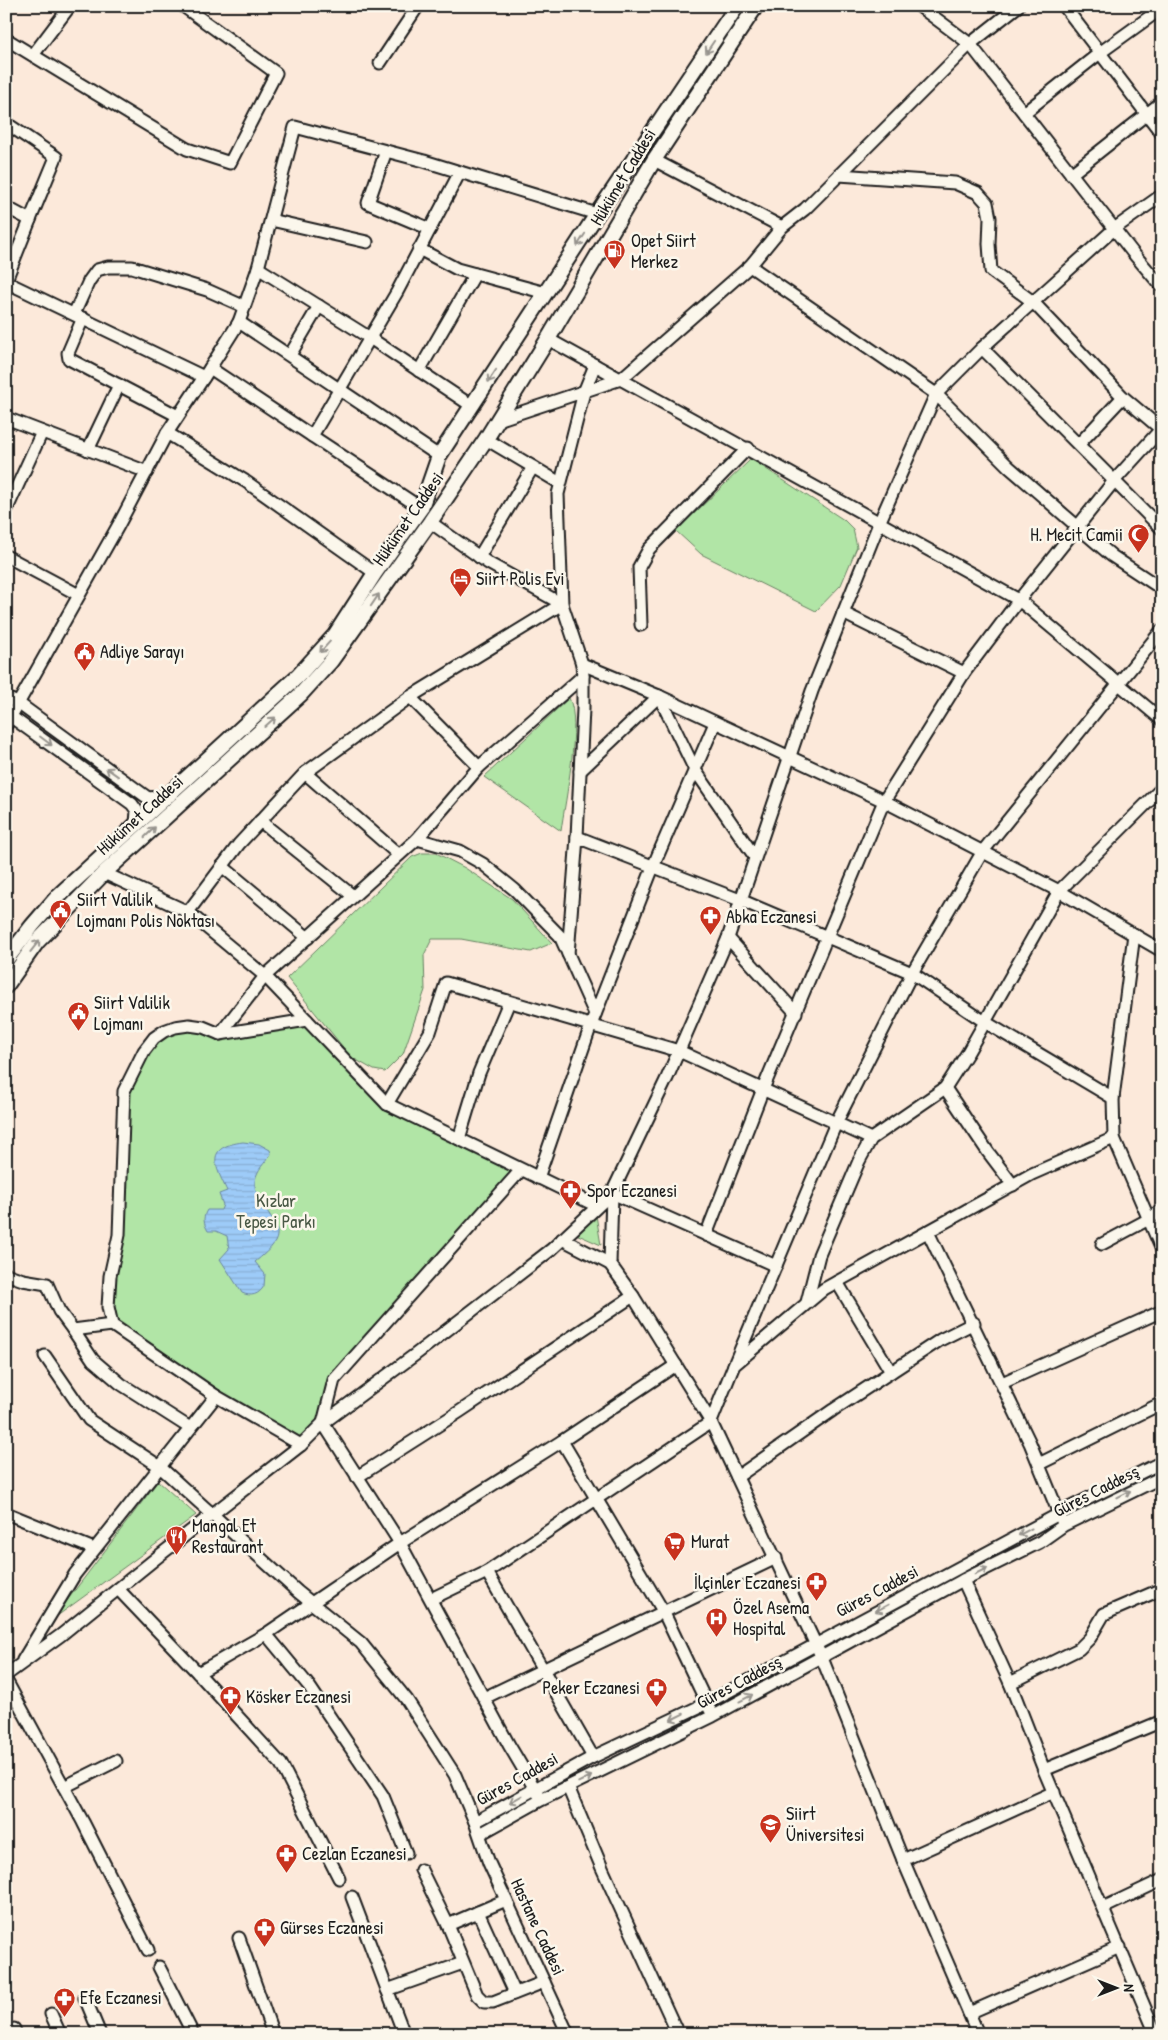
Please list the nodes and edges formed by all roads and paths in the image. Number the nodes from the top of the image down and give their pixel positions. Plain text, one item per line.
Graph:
1 (70, 6) edge
2 (183, 6) edge
3 (418, 6) edge
4 (737, 6) edge
5 (756, 6) edge
6 (919, 6) edge
7 (1018, 6) edge
8 (1064, 6) edge
9 (1162, 8) edge
10 (6, 39) edge
11 (970, 44) junction
12 (1101, 52) junction
13 (33, 55) junction
14 (380, 63) dead end
15 (1162, 102) edge
16 (1146, 113) junction
17 (1024, 114) junction
18 (6, 123) edge
19 (1162, 134) edge
20 (386, 151) junction
21 (654, 160) junction
22 (460, 172) junction
23 (1071, 174) junction
24 (839, 175) junction
25 (1162, 195) edge
26 (6, 207) edge
27 (598, 214) junction
28 (30, 220) junction
29 (271, 220) junction
30 (782, 227) junction
31 (1114, 228) junction
32 (430, 229) junction
33 (367, 242) dead end
34 (419, 250) junction
35 (750, 266) junction
36 (258, 268) junction
37 (475, 274) junction
38 (6, 281) edge
39 (1162, 287) edge
40 (546, 293) junction
41 (1032, 302) junction
42 (243, 306) junction
43 (319, 306) junction
44 (79, 316) junction
45 (238, 322) junction
46 (370, 338) junction
47 (548, 339) junction
48 (982, 348) junction
49 (290, 355) junction
50 (595, 365) junction
51 (419, 371) junction
52 (207, 372) junction
53 (621, 379) junction
54 (119, 385) junction
55 (340, 388) junction
56 (584, 392) junction
57 (936, 394) junction
58 (1123, 397) junction
59 (472, 406) junction
60 (178, 416) junction
61 (6, 418) edge
62 (498, 420) junction
63 (1161, 429) edge
64 (42, 432) junction
65 (167, 432) junction
66 (312, 436) junction
67 (486, 439) junction
68 (1079, 444) junction
69 (748, 448) junction
70 (88, 450) junction
71 (439, 456) junction
72 (533, 467) junction
73 (147, 472) junction
74 (1114, 481) junction
75 (560, 483) junction
76 (421, 508) junction
77 (6, 510) edge
78 (430, 522) junction
79 (880, 522) junction
80 (1078, 527) junction
81 (1162, 529) edge
82 (6, 556) edge
83 (479, 557) junction
84 (375, 573) junction
85 (1162, 589) edge
86 (79, 595) junction
87 (1019, 600) junction
88 (562, 604) junction
89 (843, 613) junction
90 (641, 625) dead end
91 (1162, 630) edge
92 (582, 664) junction
93 (964, 673) junction
94 (583, 676) junction
95 (1118, 683) junction
96 (659, 696) junction
97 (410, 697) junction
98 (6, 698) edge
99 (18, 703) junction
100 (8, 718) edge
101 (1162, 720) edge
102 (715, 723) junction
103 (790, 756) junction
104 (479, 767) junction
105 (695, 770) junction
106 (580, 771) junction
107 (305, 772) junction
108 (1162, 788) edge
109 (170, 796) junction
110 (884, 801) junction
111 (260, 821) junction
112 (136, 823) junction
113 (577, 837) junction
114 (417, 839) junction
115 (983, 850) junction
116 (399, 855) junction
117 (756, 858) junction
118 (222, 866) junction
119 (654, 866) junction
120 (104, 873) junction
121 (1059, 891) junction
122 (353, 896) junction
123 (740, 900) junction
124 (188, 912) junction
125 (1134, 934) junction
126 (828, 937) junction
127 (308, 938) junction
128 (728, 938) junction
129 (1162, 951) edge
130 (568, 954) junction
131 (6, 960) edge
132 (912, 973) junction
133 (265, 976) junction
134 (6, 986) edge
135 (510, 1002) junction
136 (796, 1012) junction
137 (593, 1019) junction
138 (307, 1020) junction
139 (985, 1022) junction
140 (220, 1034) junction
141 (679, 1051) junction
142 (945, 1088) junction
143 (764, 1090) junction
144 (1113, 1098) junction
145 (387, 1104) junction
146 (836, 1123) junction
147 (1114, 1138) junction
148 (459, 1139) junction
149 (871, 1139) junction
150 (521, 1170) junction
151 (538, 1178) junction
152 (1012, 1185) junction
153 (612, 1193) junction
154 (597, 1206) junction
155 (1162, 1210) edge
156 (1149, 1219) junction
157 (928, 1232) junction
158 (706, 1235) junction
159 (562, 1239) junction
160 (1102, 1244) dead end
161 (1162, 1250) edge
162 (610, 1264) junction
163 (776, 1266) junction
164 (6, 1274) edge
165 (837, 1282) junction
166 (633, 1296) junction
167 (807, 1302) junction
168 (1162, 1311) edge
169 (974, 1323) junction
170 (112, 1325) junction
171 (73, 1330) junction
172 (45, 1356) dead end
173 (676, 1365) junction
174 (734, 1365) junction
175 (891, 1372) junction
176 (1002, 1383) junction
177 (216, 1396) junction
178 (1162, 1403) edge
179 (323, 1422) junction
180 (711, 1422) junction
181 (190, 1428) junction
182 (562, 1441) junction
183 (301, 1445) junction
184 (1162, 1462) edge
185 (1039, 1464) junction
186 (159, 1466) junction
187 (357, 1477) junction
188 (737, 1477) junction
189 (1162, 1477) edge
190 (596, 1497) junction
191 (6, 1513) edge
192 (212, 1514) junction
193 (1062, 1520) junction
194 (400, 1544) junction
195 (94, 1549) junction
196 (776, 1558) junction
197 (487, 1572) junction
198 (963, 1580) junction
199 (118, 1589) junction
200 (1162, 1589) edge
201 (431, 1600) junction
202 (312, 1603) junction
203 (663, 1611) junction
204 (266, 1634) junction
205 (816, 1644) junction
206 (822, 1658) junction
207 (21, 1665) junction
208 (542, 1670) junction
209 (198, 1673) junction
210 (6, 1675) edge
211 (6, 1680) edge
212 (1010, 1683) junction
213 (484, 1698) junction
214 (707, 1703) junction
215 (713, 1716) junction
216 (1162, 1721) edge
217 (593, 1758) junction
218 (116, 1761) dead end
219 (1044, 1770) junction
220 (64, 1787) junction
221 (568, 1787) junction
222 (535, 1788) junction
223 (1054, 1792) junction
224 (541, 1800) junction
225 (475, 1822) junction
226 (480, 1834) junction
227 (406, 1852) dead end
228 (903, 1860) junction
229 (421, 1870) dead end
230 (339, 1878) dead end
231 (1162, 1880) edge
232 (352, 1897) dead end
233 (506, 1900) junction
234 (1103, 1908) junction
235 (478, 1912) junction
236 (448, 1925) junction
237 (239, 1938) dead end
238 (1120, 1948) junction
239 (148, 1950) dead end
240 (463, 1962) junction
241 (159, 1967) dead end
242 (544, 1982) junction
243 (388, 1990) junction
244 (515, 1993) junction
245 (85, 1998) dead end
246 (969, 2013) junction
247 (51, 2014) dead end
248 (60, 2034) edge
249 (100, 2034) edge
250 (193, 2034) edge
251 (273, 2034) edge
252 (404, 2034) edge
253 (568, 2034) edge
254 (678, 2034) edge
255 (978, 2034) edge
256 (1156, 2034) edge

1 - 13 street
2 - 13 street
3 - 14 street
4 -> 27 main road
5 - 21 main road, Hükümet Caddesi
6 - 11 street
7 - 11 street
8 - 12 street
9 - 12 street
10 - 13 street
11 - 17 street
11 - 24 street
12 - 16 street
12 - 17 street
15 - 16 street
16 - 19 street
16 - 23 street
17 - 23 street
18 - 28 street
20 - 22 street
20 - 29 street
20 - 32 street
21 - 30 street
21 - 47 main road, Hükümet Caddesi
22 - 27 street
22 - 32 street
23 - 31 street
24 - 30 street
24 - 41 street
25 - 31 street
26 - 28 street
27 -> 40 main road
28 - 38 street
29 - 33 street
29 - 36 street
30 - 35 street
31 - 39 street
31 - 41 street
32 - 34 street
34 - 37 street
34 - 46 street
35 - 53 street
35 - 57 street
36 - 42 street
36 - 43 street
37 - 40 street
37 - 51 street
38 - 44 street
40 -> 59 main road
41 - 48 street
41 - 58 street
42 - 44 street
42 - 45 street
43 - 46 street
43 - 49 street
44 - 52 street
44 - 54 street
45 - 49 street
45 - 52 street
46 - 51 street
46 - 55 street
47 - 50 street
47 - 62 main road, Hükümet Caddesi
48 - 57 street
48 - 68 street
49 - 55 street
50 - 53 street
50 - 56 street
51 - 59 street
52 - 60 street
52 - 66 street
53 - 56 street
53 - 69 street
54 - 60 street
54 - 70 street
55 - 66 street
55 - 71 street
56 - 62 street
56 - 75 street
57 - 79 street
57 - 80 street
58 - 63 street
58 - 68 street
59 - 71 main road
60 - 65 street
61 - 64 street
62 - 67 main road, Hükümet Caddesi
63 - 74 street
64 - 70 street
64 - 77 street
65 - 73 street
65 - 84 street
66 - 76 street
67 - 72 street
67 - 78 main road, Hükümet Caddesi
68 - 74 street
69 - 79 street
69 - 90 street
70 - 73 street
71 - 76 main road
72 - 75 street
72 - 83 street
73 - 86 street
74 - 80 street
74 - 81 street
75 - 88 street
76 - 84 main road
78 - 83 street
120 -> 78 main road, Hükümet Caddesi
79 - 87 street
79 - 89 street
80 - 85 street
80 - 87 street
82 - 86 street
83 - 88 street
84 -> 109 main road
86 - 99 street
87 - 93 street
87 - 95 street
88 - 92 street
88 - 97 street
89 - 93 street
89 - 103 street
91 - 95 street
92 - 94 street
92 - 96 street
93 - 110 street
94 - 104 street
94 - 106 street
95 - 101 street
95 - 115 street
96 - 102 street
96 - 105 street
96 - 106 street
97 - 104 street
97 - 107 street
98 - 99 street
99 - 100 street
109 -> 99 street
100 -> 112 street
102 - 103 street
102 - 105 street
103 - 110 street
103 - 117 street
104 - 114 street
105 - 117 street
105 - 119 street
106 - 113 street
107 - 111 street
107 - 116 street
108 - 121 street
109 - 112 main road
110 - 115 street
110 - 126 street
111 - 118 street
111 - 122 street
112 - 131 main road
113 - 119 street
113 - 130 street
114 - 116 street
114 - 130 street
115 - 121 street
115 - 132 street
116 - 122 street
117 - 123 street
118 - 124 street
118 - 127 street
119 - 123 street
119 - 137 street
120 - 124 street
134 -> 120 main road, Hükümet Caddesi
121 - 125 street
121 - 139 street
122 - 127 street
123 - 126 street
123 - 128 street
124 - 133 street
125 - 129 street
125 - 144 street
126 - 132 street
126 - 136 street
127 - 133 street
128 - 136 street
128 - 141 street
130 - 137 street
132 - 139 street
132 - 146 street
133 - 138 street
133 - 140 street
135 - 137 street
135 - 145 street
135 - 148 street
136 - 143 street
137 - 141 street
137 - 151 street
138 - 140 street
138 - 145 street
139 - 142 street
139 - 144 street
140 - 170 street
141 - 143 street
141 - 153 street
142 - 149 street
142 - 152 street
143 - 146 street
143 - 158 street
144 - 147 street
145 - 148 street
146 - 149 street
146 - 163 street
147 - 152 street
147 - 156 street
148 - 150 street
149 - 167 street
150 - 151 street
150 - 179 street
151 - 154 street
152 - 157 street
153 - 154 street
153 - 158 street
153 - 162 street
154 - 159 street
155 - 156 street
156 - 160 street
156 - 161 street
157 - 165 street
157 - 169 street
158 - 163 street
159 - 162 street
159 - 179 street
162 - 166 street
163 - 174 street
164 - 171 street
165 - 167 street
165 - 175 street
166 - 173 street
166 - 187 street
167 - 174 street
168 - 176 street
169 - 175 street
169 - 176 street
170 - 171 street
170 - 177 street
171 - 181 street
172 - 186 street, Hastane Caddesi
173 - 180 street
173 - 182 street
174 - 180 street
175 - 188 street
176 - 185 street
177 - 181 street
177 - 183 street
178 - 185 street
179 - 183 street
179 - 187 street
180 - 188 street
180 - 190 street
181 - 186 street
182 - 190 street
182 - 194 street
183 - 192 street
184 - 193 street, Güres Caddesi
185 - 193 street
186 - 192 street, Hastane Caddesi
186 - 195 street
187 - 194 street
188 - 196 street
193 -> 189 street, Güres Caddesş
190 - 197 street
190 - 203 street
191 - 195 street
192 - 199 street
192 - 202 street, Hastane Caddesi
198 -> 193 street, Güres Caddesş
193 -> 205 street, Güres Caddesi
194 - 201 street
194 - 202 street
195 - 207 street
196 - 203 street
196 - 205 street
197 - 201 street
197 - 208 street
198 - 206 street, Güres Caddesş
198 - 212 street
199 - 207 street
199 - 209 street
200 - 212 street
201 - 213 street
202 - 204 street
202 - 225 street, Hastane Caddesi
203 - 208 street
203 - 214 street
204 - 209 street
204 - 227 street
205 - 206 street
205 - 214 street, Güres Caddesi
215 -> 206 street, Güres Caddesş
206 - 228 street
207 - 210 street
208 - 213 street
208 - 217 street
209 - 230 street
211 - 220 street
212 - 219 street
213 - 222 street
214 - 215 street
214 -> 217 street, Güres Caddesi
221 -> 215 street, Güres Caddesş
216 - 219 street
217 - 222 street, Güres Caddesi
218 - 220 street
219 - 223 street
220 - 239 street
221 - 224 street, Güres Caddesş
221 - 254 street
222 - 224 street
222 -> 225 street, Güres Caddesi
223 - 228 street
223 - 234 street
224 - 226 street, Güres Caddesş
225 - 226 street, Hastane Caddesi
226 - 233 street, Hastane Caddesi
228 - 246 street
229 - 236 street
231 - 234 street
232 - 243 street
233 - 235 street
233 - 242 street, Hastane Caddesi
234 - 238 street
235 - 236 street
235 - 244 street
236 - 240 street
237 - 251 street
238 - 246 street
238 - 256 street
240 - 243 street
240 - 244 street
241 - 250 street
242 - 244 street
242 - 253 street, Hastane Caddesi
243 - 252 street
245 - 249 street
246 - 255 street
247 - 248 street

